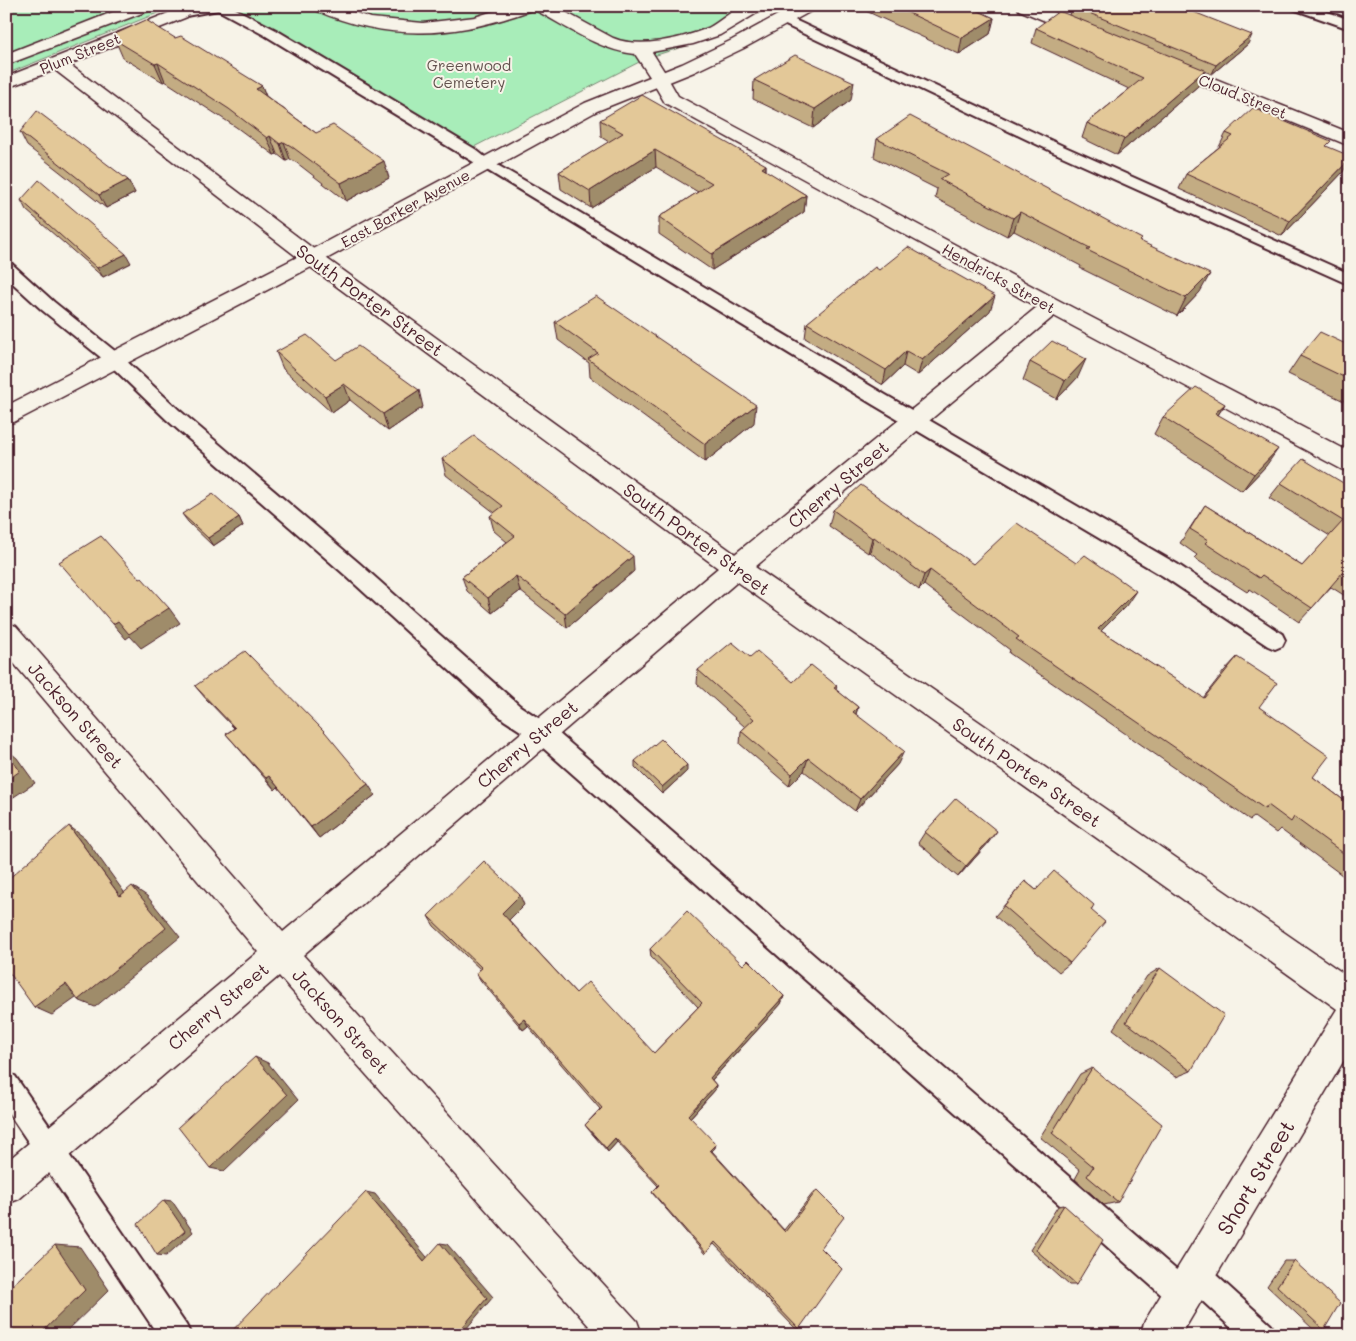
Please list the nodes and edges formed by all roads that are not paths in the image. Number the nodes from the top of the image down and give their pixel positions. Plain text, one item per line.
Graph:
1 (144, 6) edge
2 (321, 6) edge
3 (525, 6) edge
4 (541, 6) edge
5 (756, 6) edge
6 (806, 6) edge
7 (1025, 6) edge
8 (1298, 6) edge
9 (181, 13) joint
10 (784, 19) junction
11 (1350, 26) edge
12 (1097, 36) edge
13 (641, 49) junction
14 (1151, 58) edge
15 (6, 60) edge
16 (56, 62) junction
17 (660, 79) junction
18 (6, 82) edge
19 (1350, 140) edge
20 (485, 164) junction
21 (312, 258) junction
22 (6, 268) edge
23 (1350, 280) edge
24 (1052, 306) junction
25 (115, 360) junction
26 (6, 416) edge
27 (915, 420) junction
28 (1350, 463) edge
29 (736, 568) junction
30 (6, 634) edge
31 (1276, 640) dead end
32 (541, 732) junction
33 (280, 953) junction
34 (1350, 998) edge
35 (1350, 1018) edge
36 (6, 1085) edge
37 (51, 1148) junction
38 (6, 1186) edge
39 (1189, 1285) junction
40 (176, 1335) edge
41 (623, 1335) edge
42 (1160, 1335) edge
43 (1261, 1335) edge

1 - 15 street
2 - 3 street
4 - 13 street
5 - 13 street
6 - 10 street, East Barker Avenue
7 - 12 street
8 - 11 lane
9 - 16 street, Plum Street
9 - 20 lane
10 - 17 street, East Barker Avenue
10 - 23 lane
13 - 17 street, Hendricks Street
14 - 19 street, Cloud Street
16 - 18 street, Plum Street
16 - 21 street, South Porter Street
17 - 20 street, East Barker Avenue
17 - 24 street, Hendricks Street
20 - 21 street, East Barker Avenue
20 - 27 lane
21 - 25 street, East Barker Avenue
21 - 29 street, South Porter Street
22 - 25 lane
24 - 27 street, Cherry Street
24 - 28 street, Hendricks Street
25 - 26 street, East Barker Avenue
25 - 32 lane
27 - 29 street, Cherry Street
27 - 31 lane
29 - 32 street, Cherry Street
29 - 34 street, South Porter Street
30 - 33 street, Jackson Street
32 - 33 street, Cherry Street
32 - 39 lane
33 - 37 street, Cherry Street
33 - 41 street, Jackson Street
35 - 39 street, Short Street
36 - 37 lane
37 - 38 street, Cherry Street
37 - 40 lane
39 - 42 street, Short Street
39 - 43 lane

